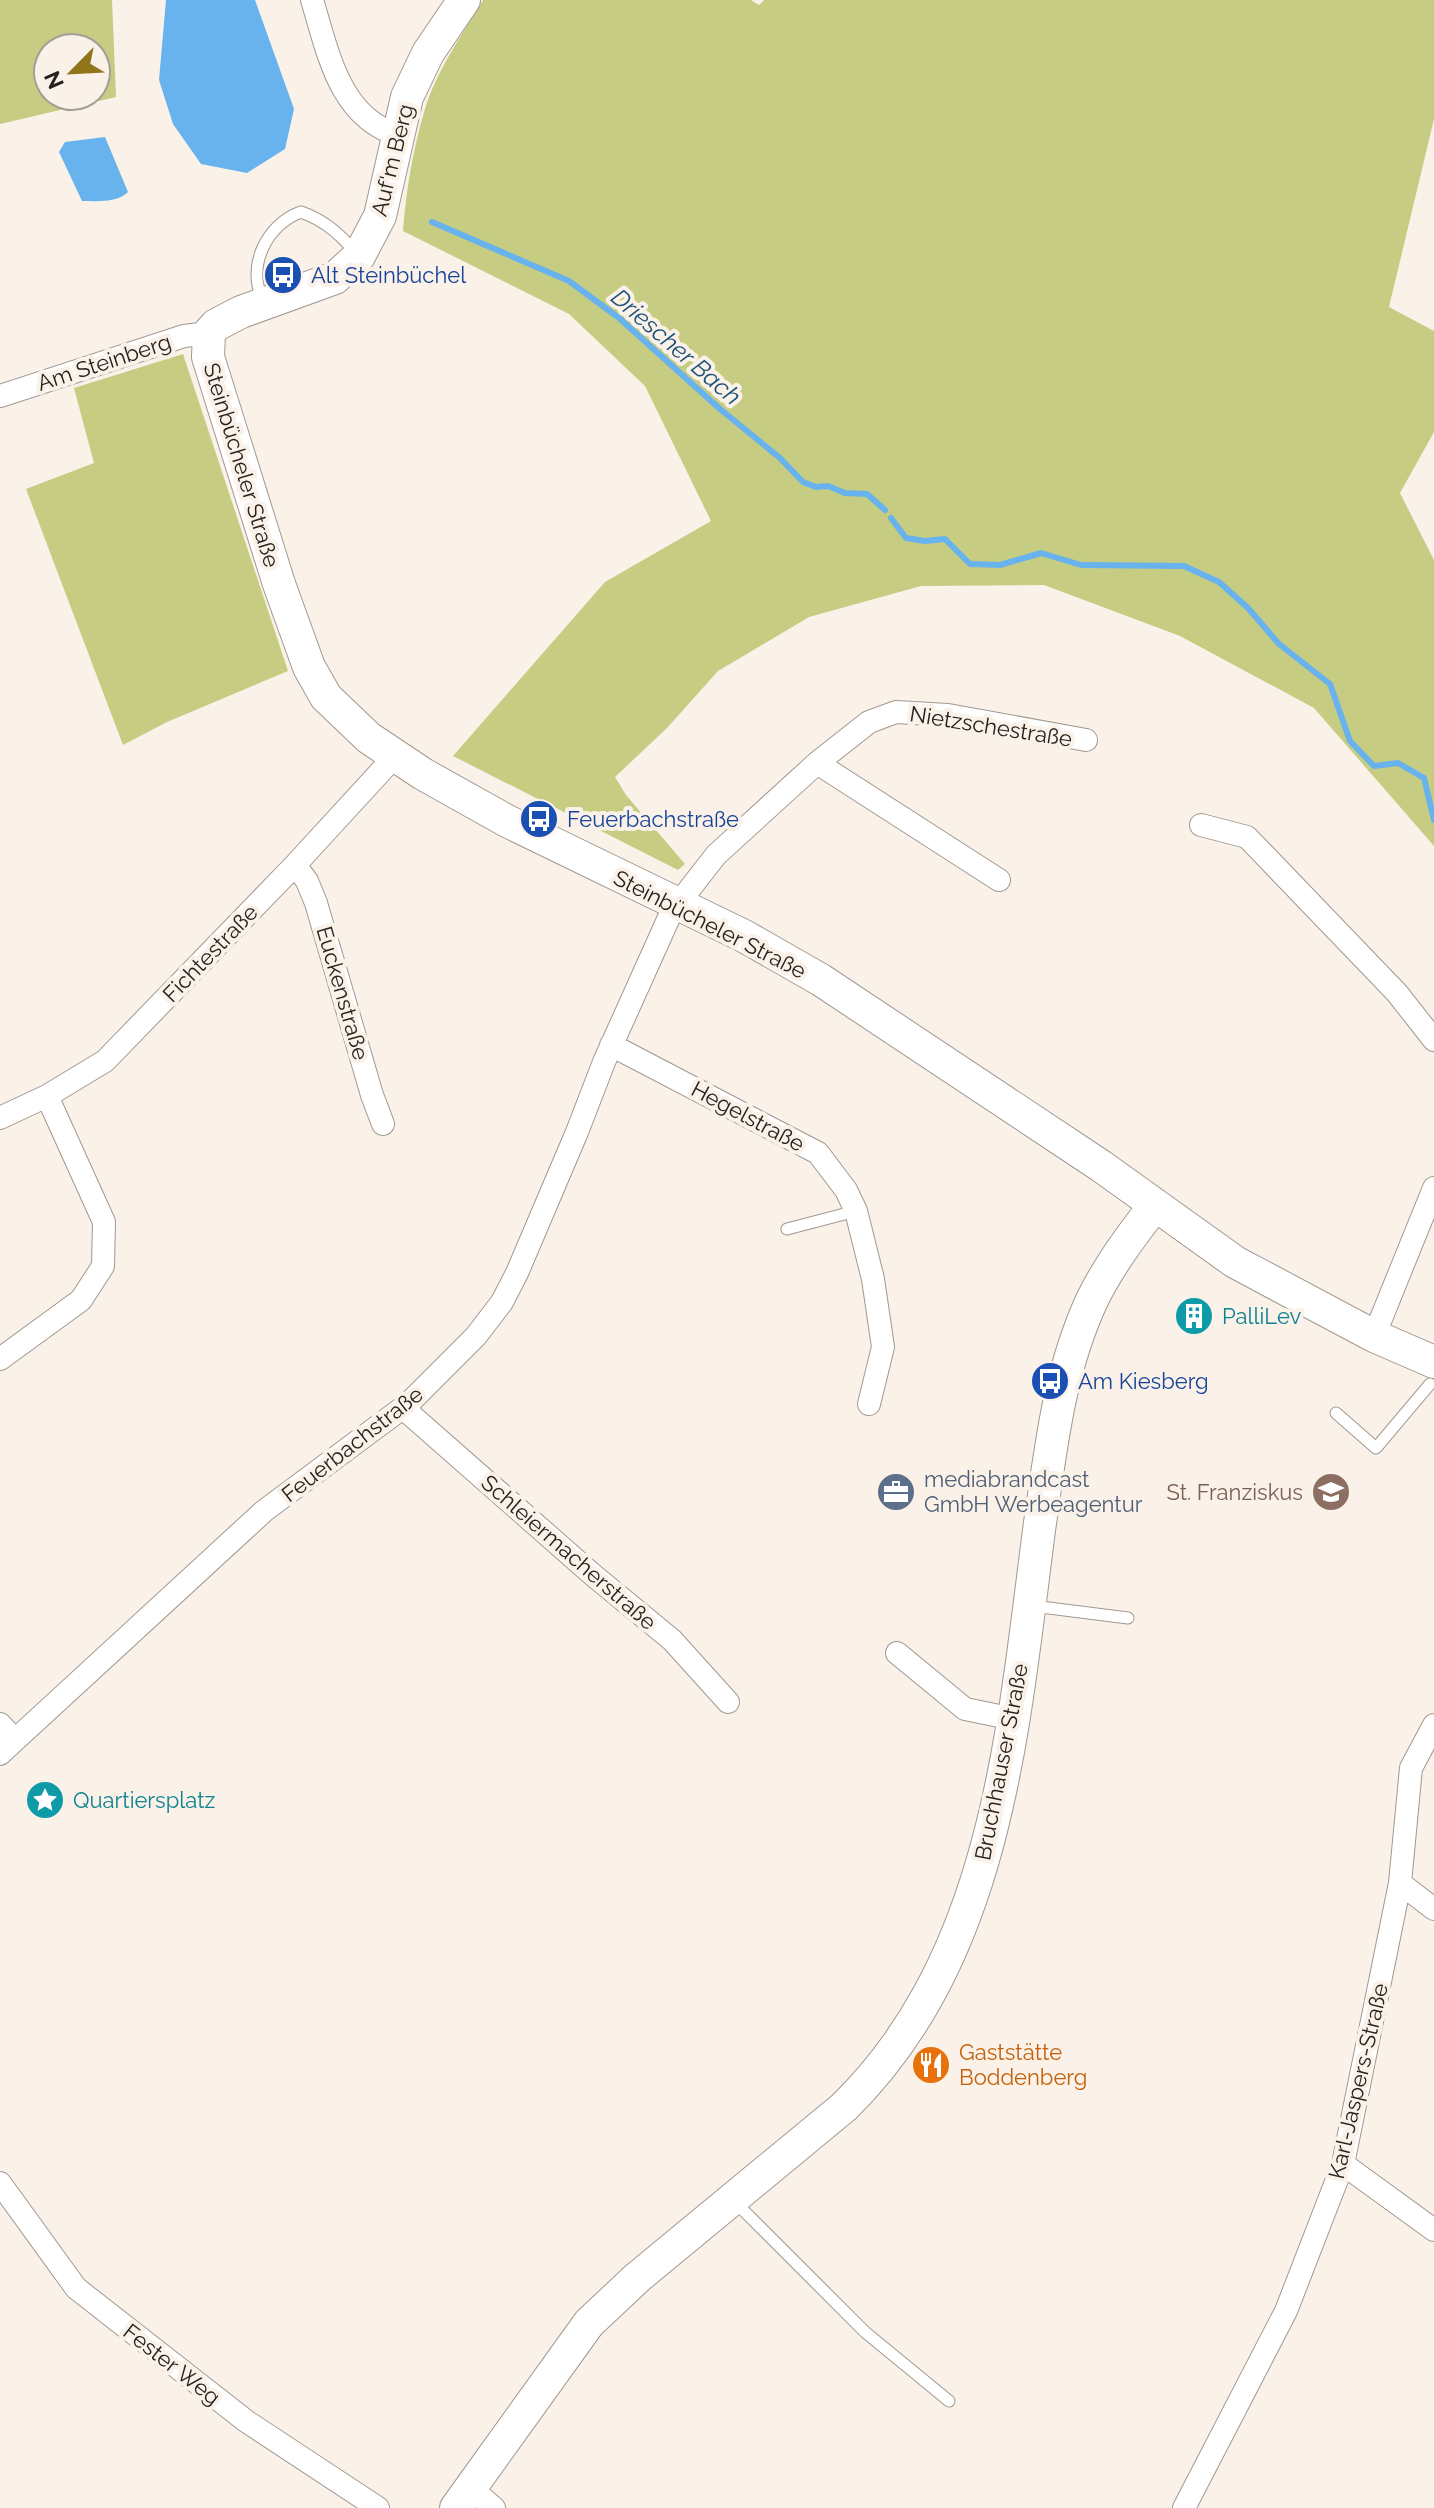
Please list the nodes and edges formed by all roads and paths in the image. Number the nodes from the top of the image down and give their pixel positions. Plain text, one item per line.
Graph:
1 (312, 0) edge
2 (464, 0) edge
3 (398, 135) junction
4 (359, 256) junction
5 (265, 304) junction
6 (209, 333) junction
7 (0, 396) edge
8 (1086, 740) dead end
9 (395, 756) junction
10 (817, 763) junction
11 (1201, 825) dead end
12 (295, 865) junction
13 (999, 880) dead end
14 (676, 905) junction
15 (1434, 1040) edge
16 (611, 1045) junction
17 (47, 1096) junction
18 (0, 1118) edge
19 (383, 1124) dead end
20 (1434, 1188) edge
21 (1155, 1205) junction
22 (856, 1211) junction
23 (787, 1229) dead end
24 (1374, 1336) junction
25 (0, 1359) edge
26 (1430, 1374) edge
27 (869, 1404) dead end
28 (403, 1408) junction
29 (1336, 1413) dead end
30 (1030, 1606) junction
31 (1128, 1618) dead end
32 (897, 1653) dead end
33 (728, 1702) dead end
34 (1014, 1719) junction
35 (1434, 1725) edge
36 (5, 1739) edge
37 (1400, 1883) junction
38 (1434, 1909) edge
39 (1343, 2164) junction
40 (0, 2183) edge
41 (733, 2199) junction
42 (1434, 2230) edge
43 (949, 2401) dead end
44 (474, 2501) edge
45 (378, 2508) edge
46 (1184, 2508) edge

1 - 3 street
2 - 3 street, Auf'm Berg
3 - 4 street, Auf'm Berg
4 - 5 street, Auf'm Berg
4 - 5 lane
5 - 6 street, Auf'm Berg
6 - 7 street, Am Steinberg
6 - 9 street, Steinbücheler Straße
8 - 10 street, Nietzschestraße
9 - 12 street, Fichtestraße
9 - 14 street, Steinbücheler Straße
10 - 13 street
10 - 14 street, Nietzschestraße
11 - 15 street
12 - 17 street, Fichtestraße
12 - 19 street, Euckenstraße
14 - 16 street, Feuerbachstraße
14 - 21 street, Steinbücheler Straße
16 - 22 street, Hegelstraße
16 - 28 street, Feuerbachstraße
17 - 18 street, Fichtestraße
17 - 25 street
20 - 24 street
21 - 24 street, Steinbücheler Straße
21 - 30 street, Bruchhauser Straße
22 - 23 lane
22 - 27 street, Hegelstraße
24 - 26 street, Steinbücheler Straße
26 - 29 lane
28 - 33 street, Schleiermacherstraße
28 - 36 street, Feuerbachstraße
30 - 31 lane
30 - 34 street, Bruchhauser Straße
32 - 34 street
34 - 41 street, Bruchhauser Straße
35 - 37 street, Karl-Jaspers-Straße
37 - 38 street
37 - 39 street, Karl-Jaspers-Straße
39 - 42 street
39 - 46 street, Karl-Jaspers-Straße
40 - 45 street, Fester Weg
41 - 43 lane
41 - 44 street, Bruchhauser Straße

